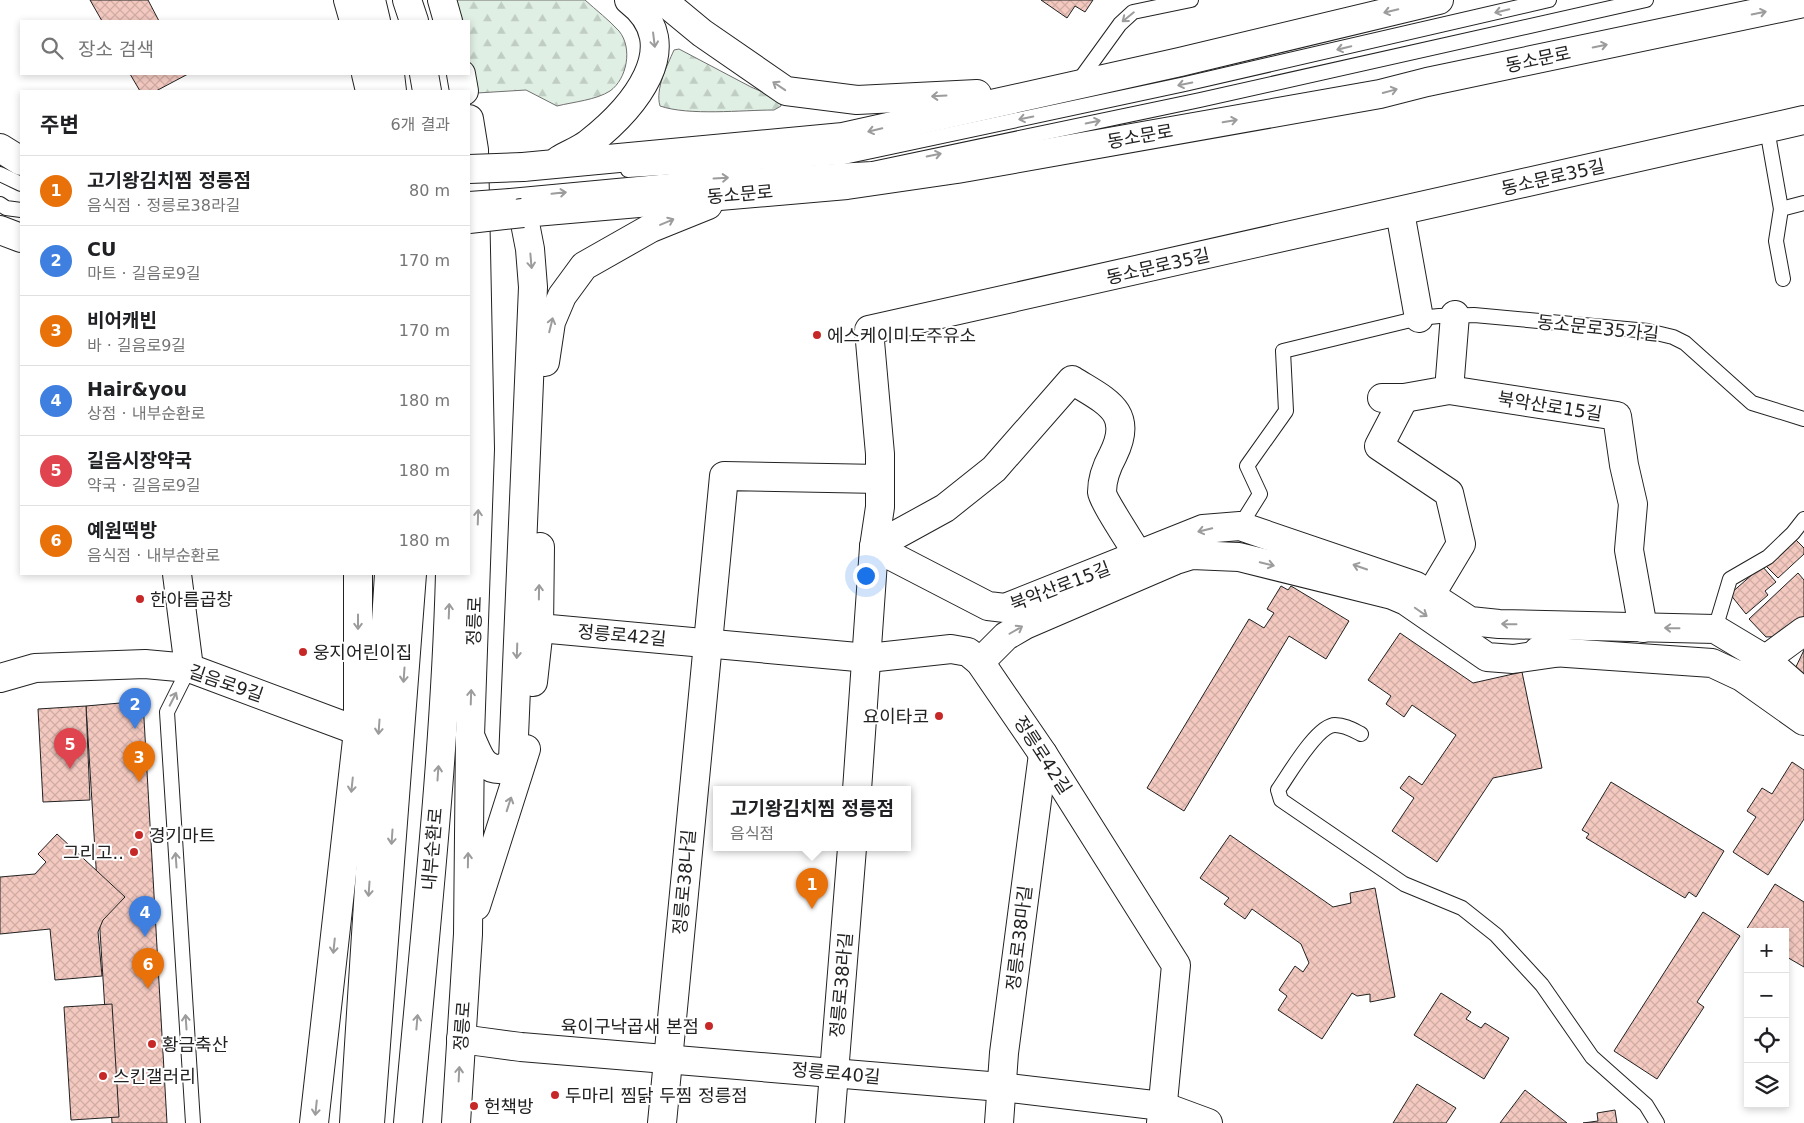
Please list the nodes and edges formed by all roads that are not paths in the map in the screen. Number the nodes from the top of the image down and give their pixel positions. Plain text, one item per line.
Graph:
1 (348, 0) edge
2 (371, 0) edge
3 (407, 0) edge
4 (442, 0) edge
5 (629, 0) edge
6 (662, 0) edge
7 (1191, 0) edge
8 (1439, 0) edge
9 (1549, 0) edge
10 (1646, 0) edge
11 (1804, 3) edge
12 (354, 20) edge
13 (376, 20) edge
14 (414, 20) edge
15 (448, 20) edge
16 (1318, 54) junction
17 (1204, 56) junction
18 (366, 75) edge
19 (390, 75) edge
20 (424, 75) edge
21 (461, 75) edge
22 (370, 90) edge
23 (392, 90) edge
24 (427, 90) edge
25 (464, 90) edge
26 (1084, 95) junction
27 (1804, 120) edge
28 (470, 125) edge
29 (1767, 129) junction
30 (0, 148) edge
31 (20, 160) edge
32 (906, 161) junction
33 (553, 163) junction
34 (470, 169) edge
35 (514, 173) junction
36 (0, 174) edge
37 (876, 181) junction
38 (470, 182) edge
39 (20, 184) edge
40 (736, 194) junction
41 (470, 200) edge
42 (1804, 203) edge
43 (0, 204) edge
44 (516, 205) junction
45 (1781, 209) junction
46 (20, 210) edge
47 (1400, 212) junction
48 (470, 219) edge
49 (1783, 279) dead end
50 (1455, 315) junction
51 (1419, 318) junction
52 (1448, 390) junction
53 (1804, 419) edge
54 (880, 480) junction
55 (1804, 519) edge
56 (1240, 526) junction
57 (874, 547) junction
58 (1138, 555) junction
59 (177, 575) edge
60 (358, 575) edge
61 (389, 575) edge
62 (412, 575) edge
63 (450, 575) edge
64 (1430, 594) junction
65 (1458, 614) junction
66 (538, 628) junction
67 (1643, 628) junction
68 (1715, 629) junction
69 (1803, 632) edge
70 (706, 642) junction
71 (1555, 653) junction
72 (868, 658) junction
73 (1765, 659) junction
74 (980, 662) junction
75 (189, 668) junction
76 (1742, 677) junction
77 (0, 678) edge
78 (1804, 693) edge
79 (1804, 720) edge
80 (358, 731) junction
81 (1360, 734) dead end
82 (470, 736) junction
83 (1043, 754) junction
84 (857, 786) edge
85 (852, 851) edge
86 (468, 934) junction
87 (461, 1039) junction
88 (668, 1059) junction
89 (834, 1073) junction
90 (1001, 1087) junction
91 (1162, 1115) edge
92 (192, 1123) edge
93 (314, 1123) edge
94 (354, 1123) edge
95 (370, 1123) edge
96 (408, 1123) edge
97 (456, 1123) edge
98 (662, 1123) edge
99 (830, 1123) edge
100 (999, 1123) edge
101 (1208, 1123) edge
102 (1657, 1123) edge

1 - 12 main road
2 - 13 main road
3 - 14 main road
4 - 15 main road
5 -> 33 main road
26 -> 6 main road
7 -> 26 lane
8 -> 17 main road
9 -> 16 lane
32 -> 10 lane
37 -> 11 main road, 동소문로
16 - 17 lane
16 -> 26 lane
17 - 26 main road
18 - 22 main road
19 - 23 main road
20 - 24 main road
21 - 25 main road
26 -> 33 main road
26 -> 35 lane
27 - 29 main road, 동소문로35길
82 -> 28 main road, 정릉로
29 - 45 lane
29 - 47 main road, 동소문로35길
30 - 31 main road
32 - 37 lane
44 -> 32 lane
33 - 35 main road
34 - 35 main road, bridge
35 - 38 lane
36 - 39 lane
37 - 40 main road, 동소문로
40 - 44 main road, 동소문로
66 -> 40 main road
41 - 44 lane, bridge
42 - 45 lane
43 - 46 lane
44 - 48 main road, 동소문로, bridge
44 -> 82 main road
45 - 49 lane
47 - 51 main road
47 - 54 main road, 동소문로35길
50 - 51 lane, 동소문로35가길
50 - 52 main road
50 - 53 lane, 동소문로35가길
51 - 56 lane, 동소문로35가길
52 - 64 main road
52 - 67 main road, 북악산로15길
54 - 57 main road, 동소문로35길
54 - 70 main road
55 - 68 lane
56 -> 58 main road, 북악산로15길
64 -> 56 main road, 북악산로15길
57 - 58 main road, 북악산로15길
57 - 58 main road
57 - 72 main road, 동소문로35길
59 - 75 main road
60 -> 80 main road
61 -> 94 main road
62 -> 95 main road
96 -> 63 main road, 내부순환로
64 - 65 main road, 북악산로15길
67 -> 65 main road, 북악산로15길
65 - 71 main road, 북악산로15길
66 - 70 main road, 정릉로42길
86 -> 66 main road
68 -> 67 main road, 북악산로15길
68 - 73 main road
69 - 73 main road
70 - 72 main road, 정릉로42길
70 - 88 main road, 정릉로38나길
74 -> 71 main road
71 - 76 main road, 북악산로15길
72 - 74 main road, 정릉로42길
72 - 84 main road
73 - 76 main road
73 - 78 main road
74 - 83 main road, 정릉로42길
75 - 77 main road, 길음로9길
75 - 80 main road, 길음로9길
92 -> 75 lane
76 - 79 main road, 북악산로15길
80 -> 93 main road
81 - 102 lane
86 -> 82 main road, 정릉로
83 - 90 main road, 정릉로38마길
83 - 91 main road, 정릉로42길
85 - 89 main road, 정릉로38라길
86 - 87 main road, 정릉로
87 - 88 main road, 정릉로40길
97 -> 87 main road, 정릉로
88 - 89 main road, 정릉로40길
88 - 98 main road, 정릉로38나길
89 - 90 main road, 정릉로40길
89 - 99 main road, 정릉로38라길
90 - 91 main road, 정릉로40길
90 - 100 main road, 정릉로38마길
91 - 101 main road, 정릉로40길

